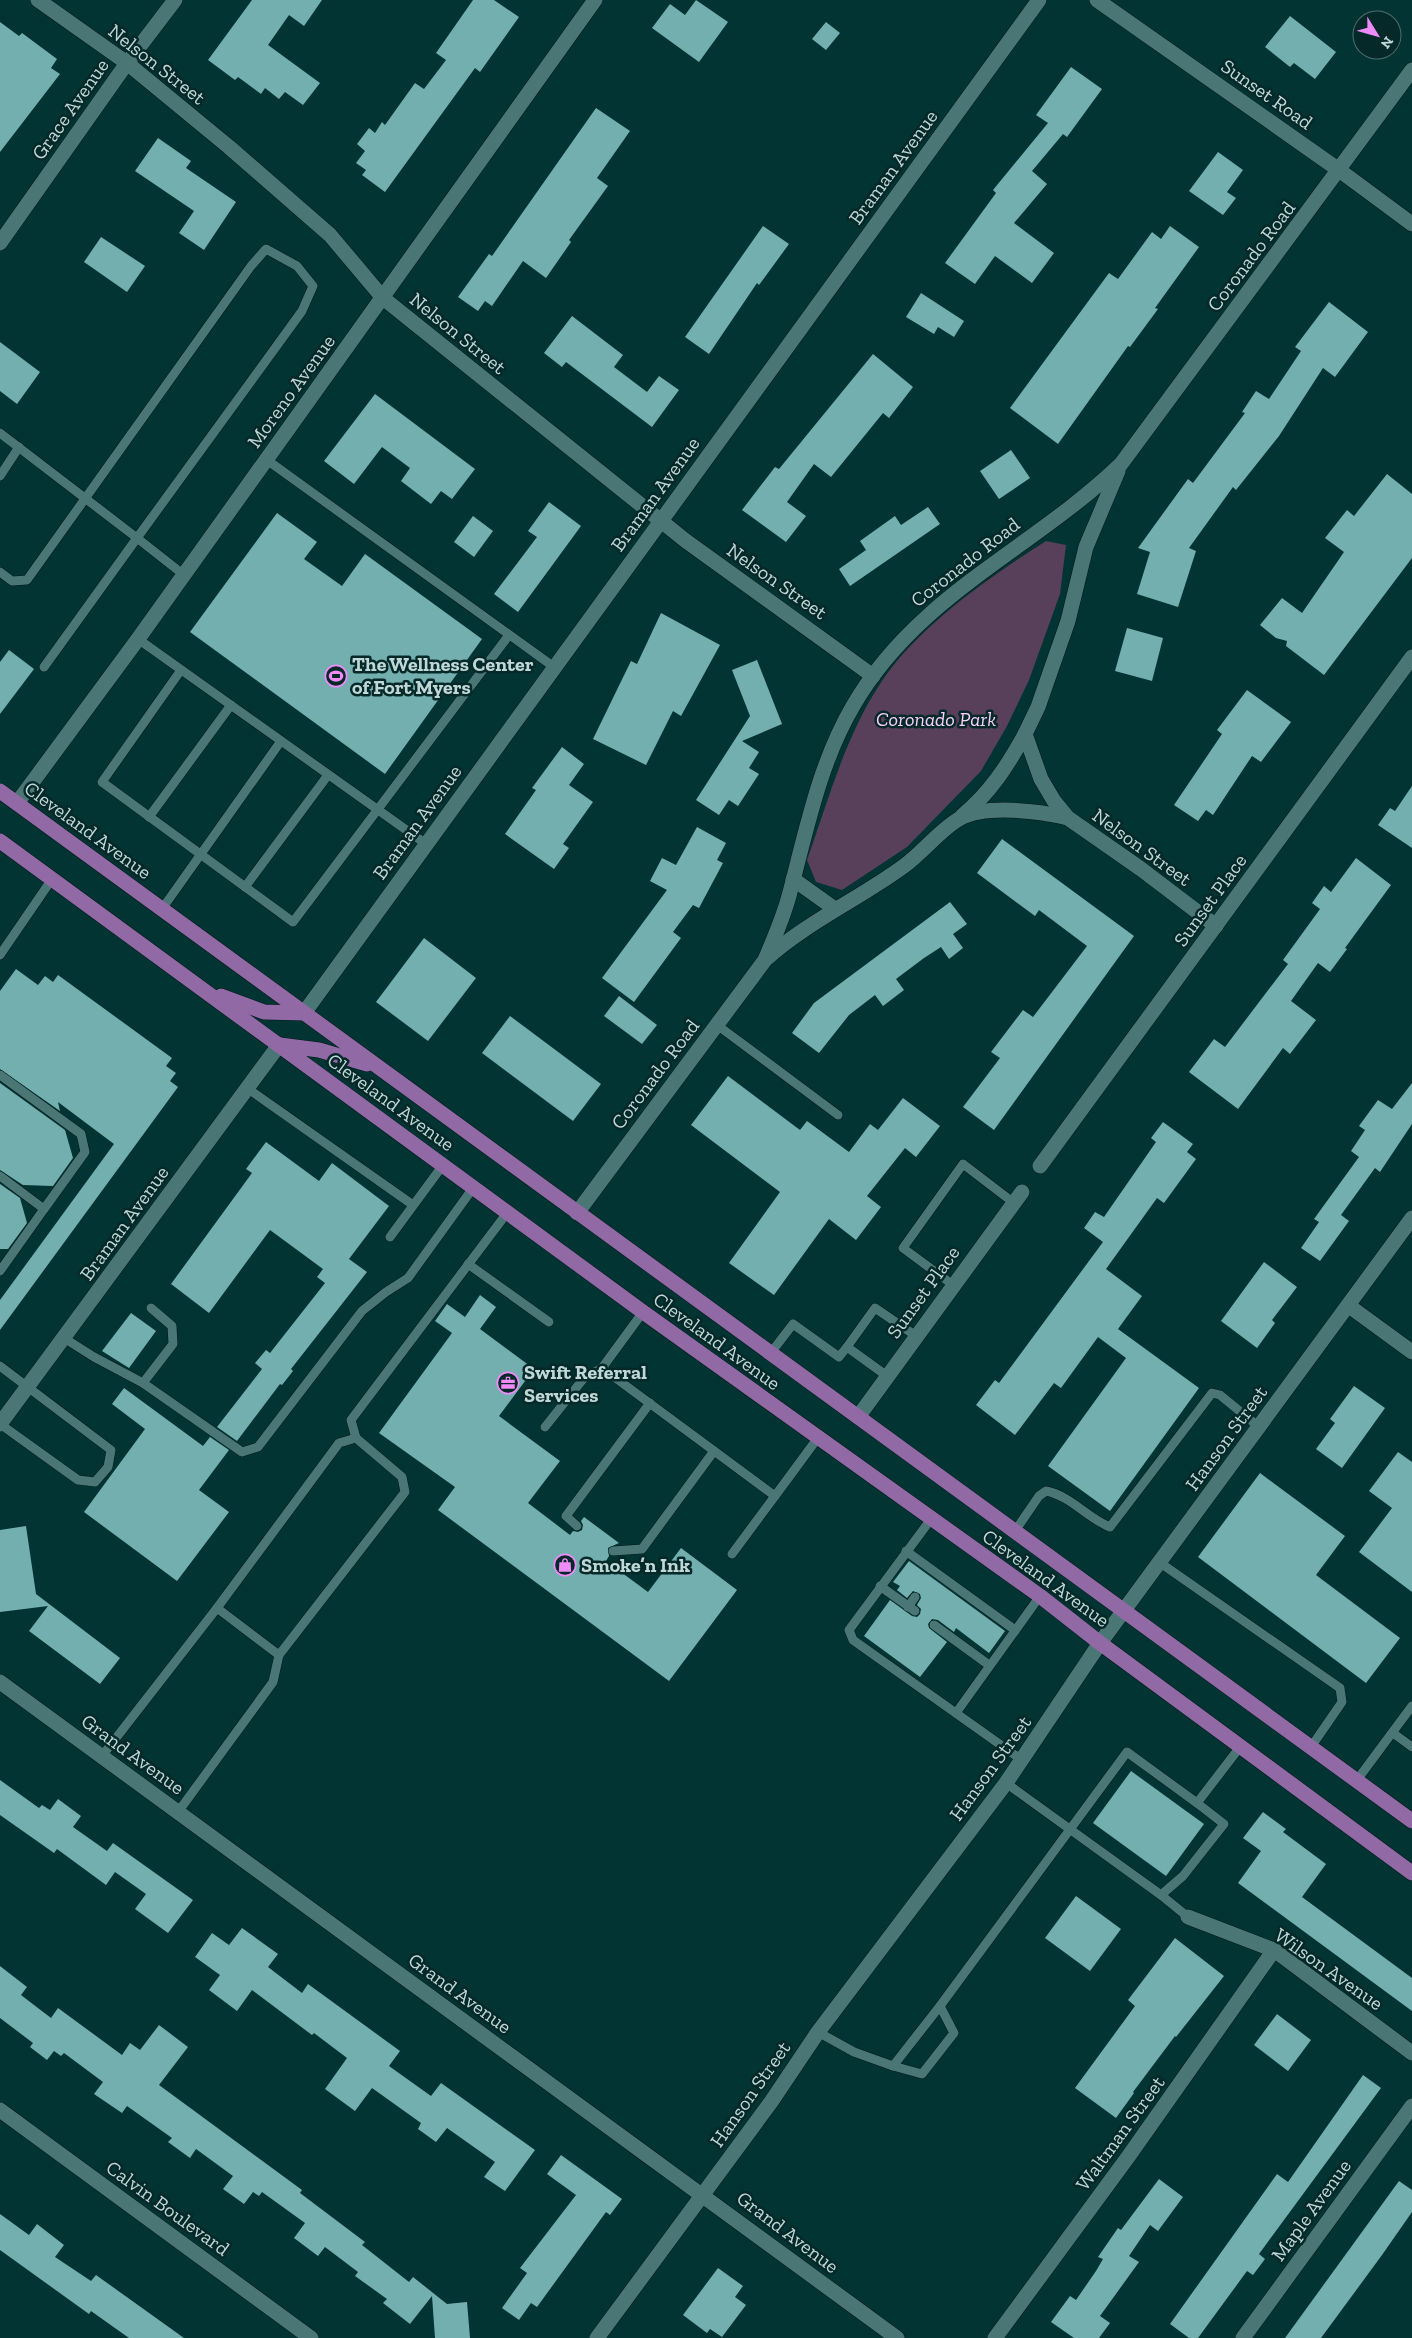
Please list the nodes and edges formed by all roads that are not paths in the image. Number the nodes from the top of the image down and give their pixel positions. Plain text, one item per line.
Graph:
1 (38, 0) edge
2 (175, 0) edge
3 (595, 0) edge
4 (1039, 0) edge
5 (1097, 0) edge
6 (127, 63) junction
7 (1412, 70) edge
8 (1339, 170) junction
9 (1412, 224) edge
10 (0, 243) edge
11 (383, 298) junction
12 (0, 433) edge
13 (19, 447) junction
14 (266, 460) junction
15 (1122, 464) junction
16 (0, 476) edge
17 (85, 498) junction
18 (660, 521) junction
19 (138, 538) junction
20 (0, 572) edge
21 (184, 574) junction
22 (509, 635) junction
23 (138, 639) junction
24 (1412, 657) edge
25 (44, 667) dead end
26 (554, 667) junction
27 (181, 670) junction
28 (873, 676) junction
29 (231, 705) junction
30 (1025, 734) junction
31 (281, 741) junction
32 (328, 774) junction
33 (0, 791) edge
34 (17, 804) junction
35 (378, 810) junction
36 (149, 817) junction
37 (1068, 818) junction
38 (959, 819) junction
39 (0, 840) edge
40 (426, 844) junction
41 (200, 854) junction
42 (52, 879) junction
43 (793, 879) junction
44 (245, 887) junction
45 (162, 909) junction
46 (835, 909) junction
47 (1216, 926) junction
48 (0, 955) edge
49 (765, 960) junction
50 (204, 990) junction
51 (304, 1014) junction
52 (717, 1025) junction
53 (279, 1045) junction
54 (378, 1068) junction
55 (0, 1075) edge
56 (247, 1088) junction
57 (838, 1115) dead end
58 (443, 1165) junction
59 (1040, 1166) dead end
60 (0, 1176) edge
61 (474, 1188) junction
62 (1018, 1197) joint
63 (413, 1205) junction
64 (44, 1209) junction
65 (507, 1213) junction
66 (577, 1213) junction
67 (1412, 1218) edge
68 (390, 1237) dead end
69 (468, 1264) junction
70 (0, 1271) edge
71 (953, 1285) junction
72 (1348, 1306) junction
73 (151, 1308) dead end
74 (643, 1312) junction
75 (549, 1322) dead end
76 (916, 1336) junction
77 (64, 1338) junction
78 (847, 1347) junction
79 (1412, 1352) edge
80 (770, 1354) junction
81 (0, 1366) edge
82 (602, 1368) junction
83 (887, 1376) junction
84 (143, 1383) junction
85 (28, 1387) junction
86 (650, 1404) junction
87 (858, 1417) junction
88 (0, 1424) edge
89 (545, 1427) dead end
90 (1259, 1427) junction
91 (356, 1438) junction
92 (817, 1438) junction
93 (714, 1451) junction
94 (775, 1496) junction
95 (930, 1519) junction
96 (577, 1526) dead end
97 (1015, 1531) junction
98 (906, 1551) junction
99 (613, 1552) dead end
100 (732, 1554) dead end
101 (1160, 1562) junction
102 (880, 1586) junction
103 (1040, 1596) junction
104 (915, 1597) dead end
105 (216, 1608) junction
106 (1124, 1611) junction
107 (944, 1619) dead end
108 (1014, 1630) junction
109 (967, 1636) dead end
110 (1100, 1643) junction
111 (961, 1645) junction
112 (279, 1655) junction
113 (989, 1665) junction
114 (0, 1682) edge
115 (1412, 1706) edge
116 (956, 1713) junction
117 (1393, 1733) junction
118 (1240, 1747) junction
119 (1311, 1747) junction
120 (1412, 1747) edge
121 (102, 1756) junction
122 (1022, 1760) junction
123 (1357, 1780) junction
124 (1006, 1783) junction
125 (1197, 1803) junction
126 (178, 1812) junction
127 (1412, 1821) edge
128 (1070, 1830) junction
129 (1412, 1873) edge
130 (1161, 1895) junction
131 (1188, 1917) joint
132 (1274, 1950) junction
133 (940, 2006) junction
134 (818, 2032) junction
135 (1412, 2053) edge
136 (893, 2066) junction
137 (1412, 2106) edge
138 (0, 2110) edge
139 (703, 2194) junction
140 (311, 2338) edge
141 (597, 2338) edge
142 (897, 2338) edge
143 (994, 2338) edge
144 (1243, 2338) edge

1 - 6 street, Nelson Street
2 - 6 street, Grace Avenue
3 - 11 street, Moreno Avenue
4 - 18 street, Braman Avenue
5 - 8 street, Sunset Road
6 - 10 street, Grace Avenue
6 - 11 street, Nelson Street
7 - 8 street, Coronado Road
8 - 9 street, Sunset Road
8 - 15 street, Coronado Road
11 - 14 street, Moreno Avenue
11 - 18 street, Nelson Street
12 - 13 lane
13 - 16 lane
13 - 17 lane
14 - 21 street, Moreno Avenue
14 - 22 lane
15 - 28 street, Coronado Road
15 - 30 street, Coronado Road
17 - 19 lane
17 - 19 lane
17 - 20 lane
18 - 26 street, Braman Avenue
18 - 28 street, Nelson Street
19 - 21 lane
19 - 25 lane
21 - 23 street, Moreno Avenue
22 - 26 lane
22 - 35 lane
23 - 27 lane
23 - 34 street, Moreno Avenue
24 - 47 street, Sunset Place
26 - 40 street, Braman Avenue
27 - 29 lane
27 - 36 lane
28 - 43 street, Coronado Road
29 - 31 lane
29 - 36 lane
30 - 37 street
30 - 38 street, Coronado Road
31 - 32 lane
31 - 41 lane
32 - 35 lane
32 - 44 lane
33 - 34 main road, Cleveland Avenue
34 - 45 main road, Cleveland Avenue
35 - 40 lane
35 - 44 lane
36 - 41 lane
37 - 38 street, Coronado Road
37 - 47 street, Nelson Street
38 - 46 street, Coronado Road
39 - 42 main road, Cleveland Avenue
40 - 51 street, Braman Avenue
41 - 44 lane
41 - 45 lane
42 - 48 lane
42 - 50 main road, Cleveland Avenue
43 - 46 street
43 - 49 street, Coronado Road
45 - 51 main road, Cleveland Avenue
46 - 49 street, Coronado Road
47 - 59 street, Sunset Place
49 - 52 street, Coronado Road
50 - 51 main road
50 - 53 main road, Cleveland Avenue
51 - 54 main road, Cleveland Avenue
52 - 57 lane
52 - 66 street, Coronado Road
53 - 54 main road
53 - 56 street, Braman Avenue
53 - 58 main road, Cleveland Avenue
54 - 66 main road, Cleveland Avenue
55 - 64 lane
56 - 63 lane
56 - 77 street, Braman Avenue
58 - 61 main road, Cleveland Avenue
58 - 63 lane
60 - 64 lane
61 - 65 main road, Cleveland Avenue
61 - 84 lane
62 - 71 street, Sunset Place
62 - 71 lane
63 - 68 lane
64 - 70 lane
65 - 69 lane
65 - 74 main road, Cleveland Avenue
66 - 80 main road, Cleveland Avenue
67 - 72 street, Hanson Street
69 - 75 lane
69 - 91 lane
71 - 76 street, Sunset Place
72 - 79 street
72 - 90 street, Hanson Street
73 - 84 lane
74 - 82 lane
74 - 92 main road, Cleveland Avenue
76 - 78 lane
76 - 83 street, Sunset Place
77 - 84 lane
77 - 85 street, Braman Avenue
78 - 80 lane
78 - 83 lane
80 - 87 main road, Cleveland Avenue
81 - 85 lane
82 - 86 lane
82 - 89 lane
83 - 87 street, Sunset Place
85 - 88 street, Braman Avenue
85 - 88 lane
86 - 93 lane
86 - 96 lane
87 - 97 main road, Cleveland Avenue
90 - 97 lane
90 - 101 street, Hanson Street
91 - 105 lane
91 - 112 lane
92 - 94 lane
92 - 95 main road, Cleveland Avenue
93 - 94 lane
93 - 99 lane
94 - 100 lane
95 - 98 lane
95 - 103 main road, Cleveland Avenue
97 - 106 main road, Cleveland Avenue
98 - 102 lane
98 - 108 lane
101 - 106 street, Hanson Street
101 - 119 lane
102 - 104 lane
102 - 116 lane
103 - 108 lane
103 - 110 main road, Cleveland Avenue
105 - 112 lane
105 - 121 lane
106 - 110 street, Hanson Street
106 - 119 main road, Cleveland Avenue
107 - 111 lane
108 - 113 lane
109 - 111 lane
110 - 118 main road, Cleveland Avenue
110 - 122 street, Hanson Street
111 - 113 lane
112 - 126 lane
113 - 116 lane
114 - 121 street, Grand Avenue
115 - 117 lane
116 - 122 lane
117 - 120 lane
117 - 123 lane
118 - 125 lane
118 - 129 main road, Cleveland Avenue
119 - 123 main road, Cleveland Avenue
121 - 126 street, Grand Avenue
122 - 124 street, Hanson Street
123 - 127 main road, Cleveland Avenue
124 - 128 lane
124 - 134 street, Hanson Street
125 - 128 lane
125 - 130 lane
126 - 139 street, Grand Avenue
128 - 130 lane
128 - 133 lane
130 - 131 lane
131 - 132 street, Wilson Avenue
132 - 135 street, Wilson Avenue
132 - 143 street, Waltman Street
133 - 136 lane
133 - 136 lane
134 - 136 lane
134 - 139 street, Hanson Street
137 - 144 street, Maple Avenue
138 - 140 street, Calvin Boulevard
139 - 141 street, Hanson Street
139 - 142 street, Grand Avenue

